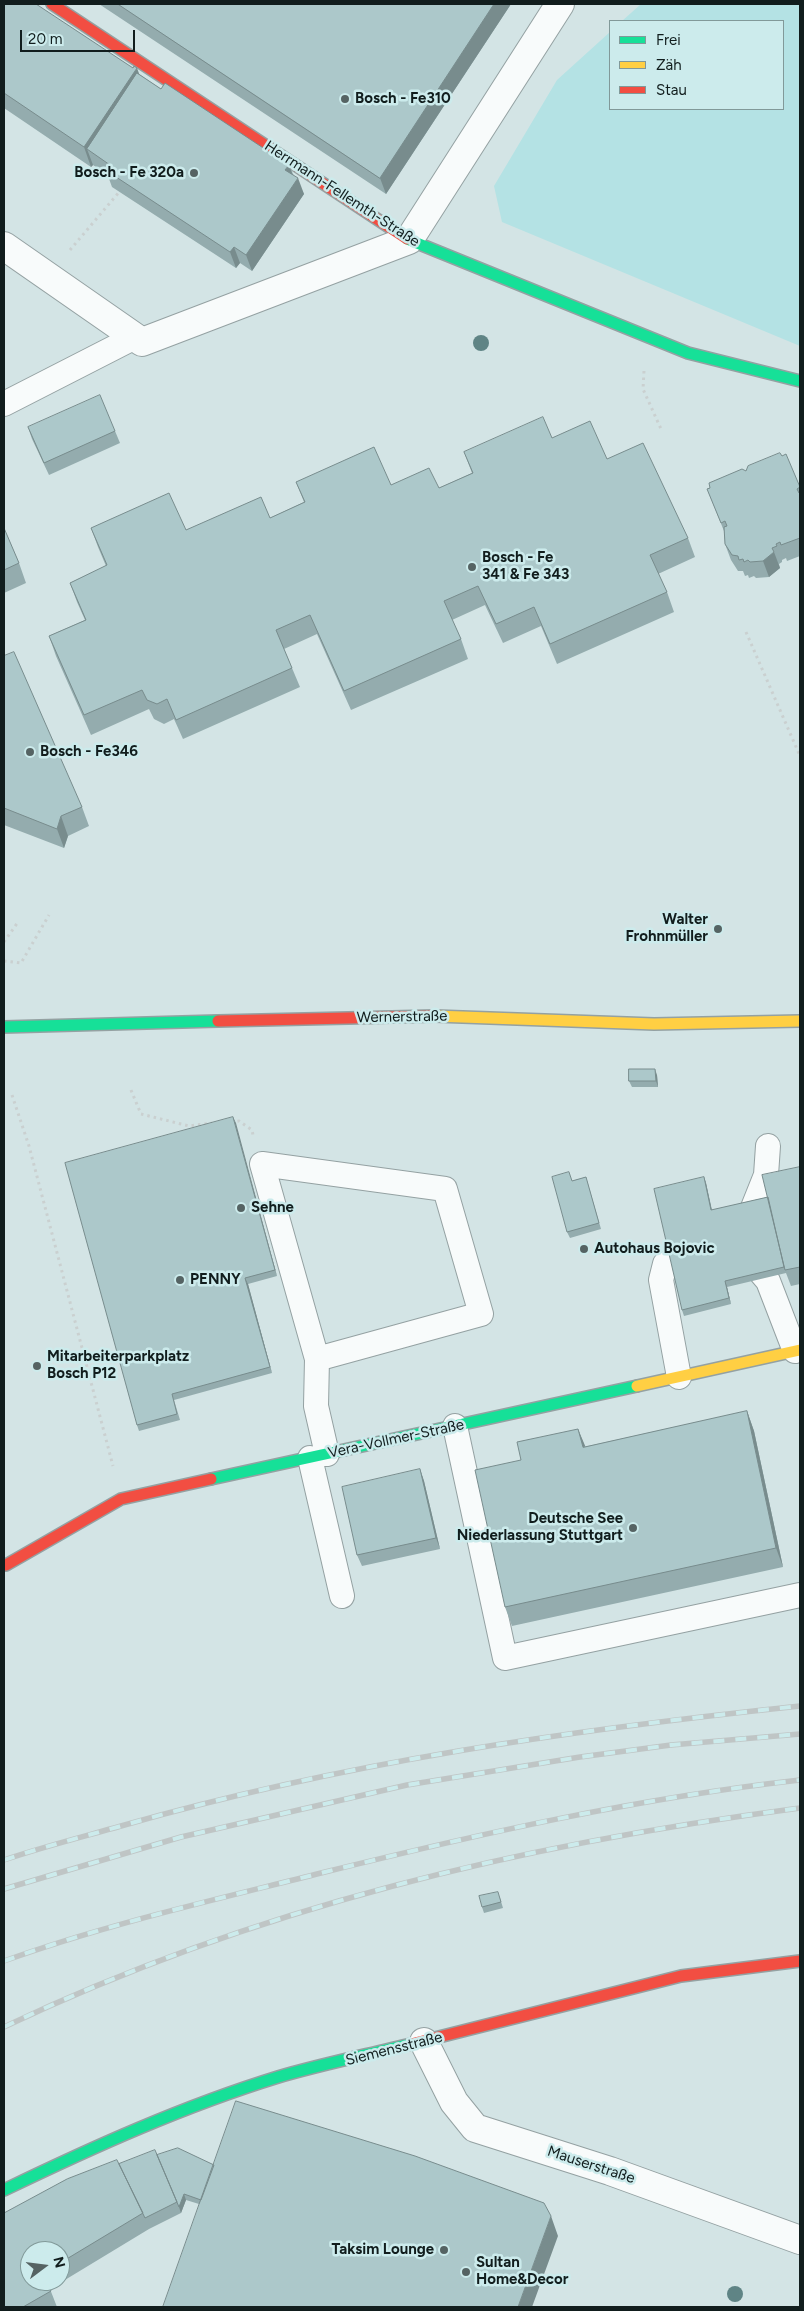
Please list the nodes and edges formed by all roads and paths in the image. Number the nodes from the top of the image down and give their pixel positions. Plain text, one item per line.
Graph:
1 (52, 4) edge
2 (560, 4) edge
3 (120, 191) edge
4 (409, 240) junction
5 (4, 246) edge
6 (47, 276) junction
7 (648, 336) junction
8 (135, 337) junction
9 (800, 381) edge
10 (4, 404) edge
11 (660, 429) dead end
12 (746, 632) dead end
13 (800, 756) edge
14 (49, 915) dead end
15 (18, 922) dead end
16 (4, 942) edge
17 (4, 961) edge
18 (800, 1021) edge
19 (4, 1026) edge
20 (131, 1090) dead end
21 (12, 1096) dead end
22 (229, 1122) edge
23 (219, 1123) edge
24 (768, 1146) dead end
25 (262, 1164) junction
26 (738, 1245) junction
27 (798, 1350) edge
28 (317, 1359) junction
29 (679, 1377) junction
30 (455, 1426) junction
31 (318, 1456) junction
32 (121, 1499) junction
33 (6, 1565) dead end
34 (800, 1595) edge
35 (342, 1596) dead end
36 (800, 1960) edge
37 (424, 2042) junction
38 (4, 2190) edge
39 (800, 2240) edge

1 - 4 street, Herrmann-Fellemth-Straße
2 - 4 street
3 - 6 path
4 - 7 street, Herrmann-Fellemth-Straße
4 - 8 street
5 - 6 street
6 - 8 street
7 - 9 street, Herrmann-Fellemth-Straße
7 - 11 path
8 - 10 lane
12 - 13 path
14 - 17 path
15 - 16 path
18 - 19 street, Wernerstraße
20 - 23 path
21 - 32 path
22 - 25 path
24 - 26 lane
25 - 28 lane
25 - 28 lane
26 - 27 lane
26 - 29 lane
27 - 29 street, Vera-Vollmer-Straße
28 - 31 lane
29 - 30 street, Vera-Vollmer-Straße
30 - 31 street, Vera-Vollmer-Straße
30 - 34 lane
31 - 32 street, Vera-Vollmer-Straße
31 - 35 lane
32 - 33 street, Vera-Vollmer-Straße
36 - 37 street, Siemensstraße
37 - 38 street, Siemensstraße
37 - 39 street, Mauserstraße

